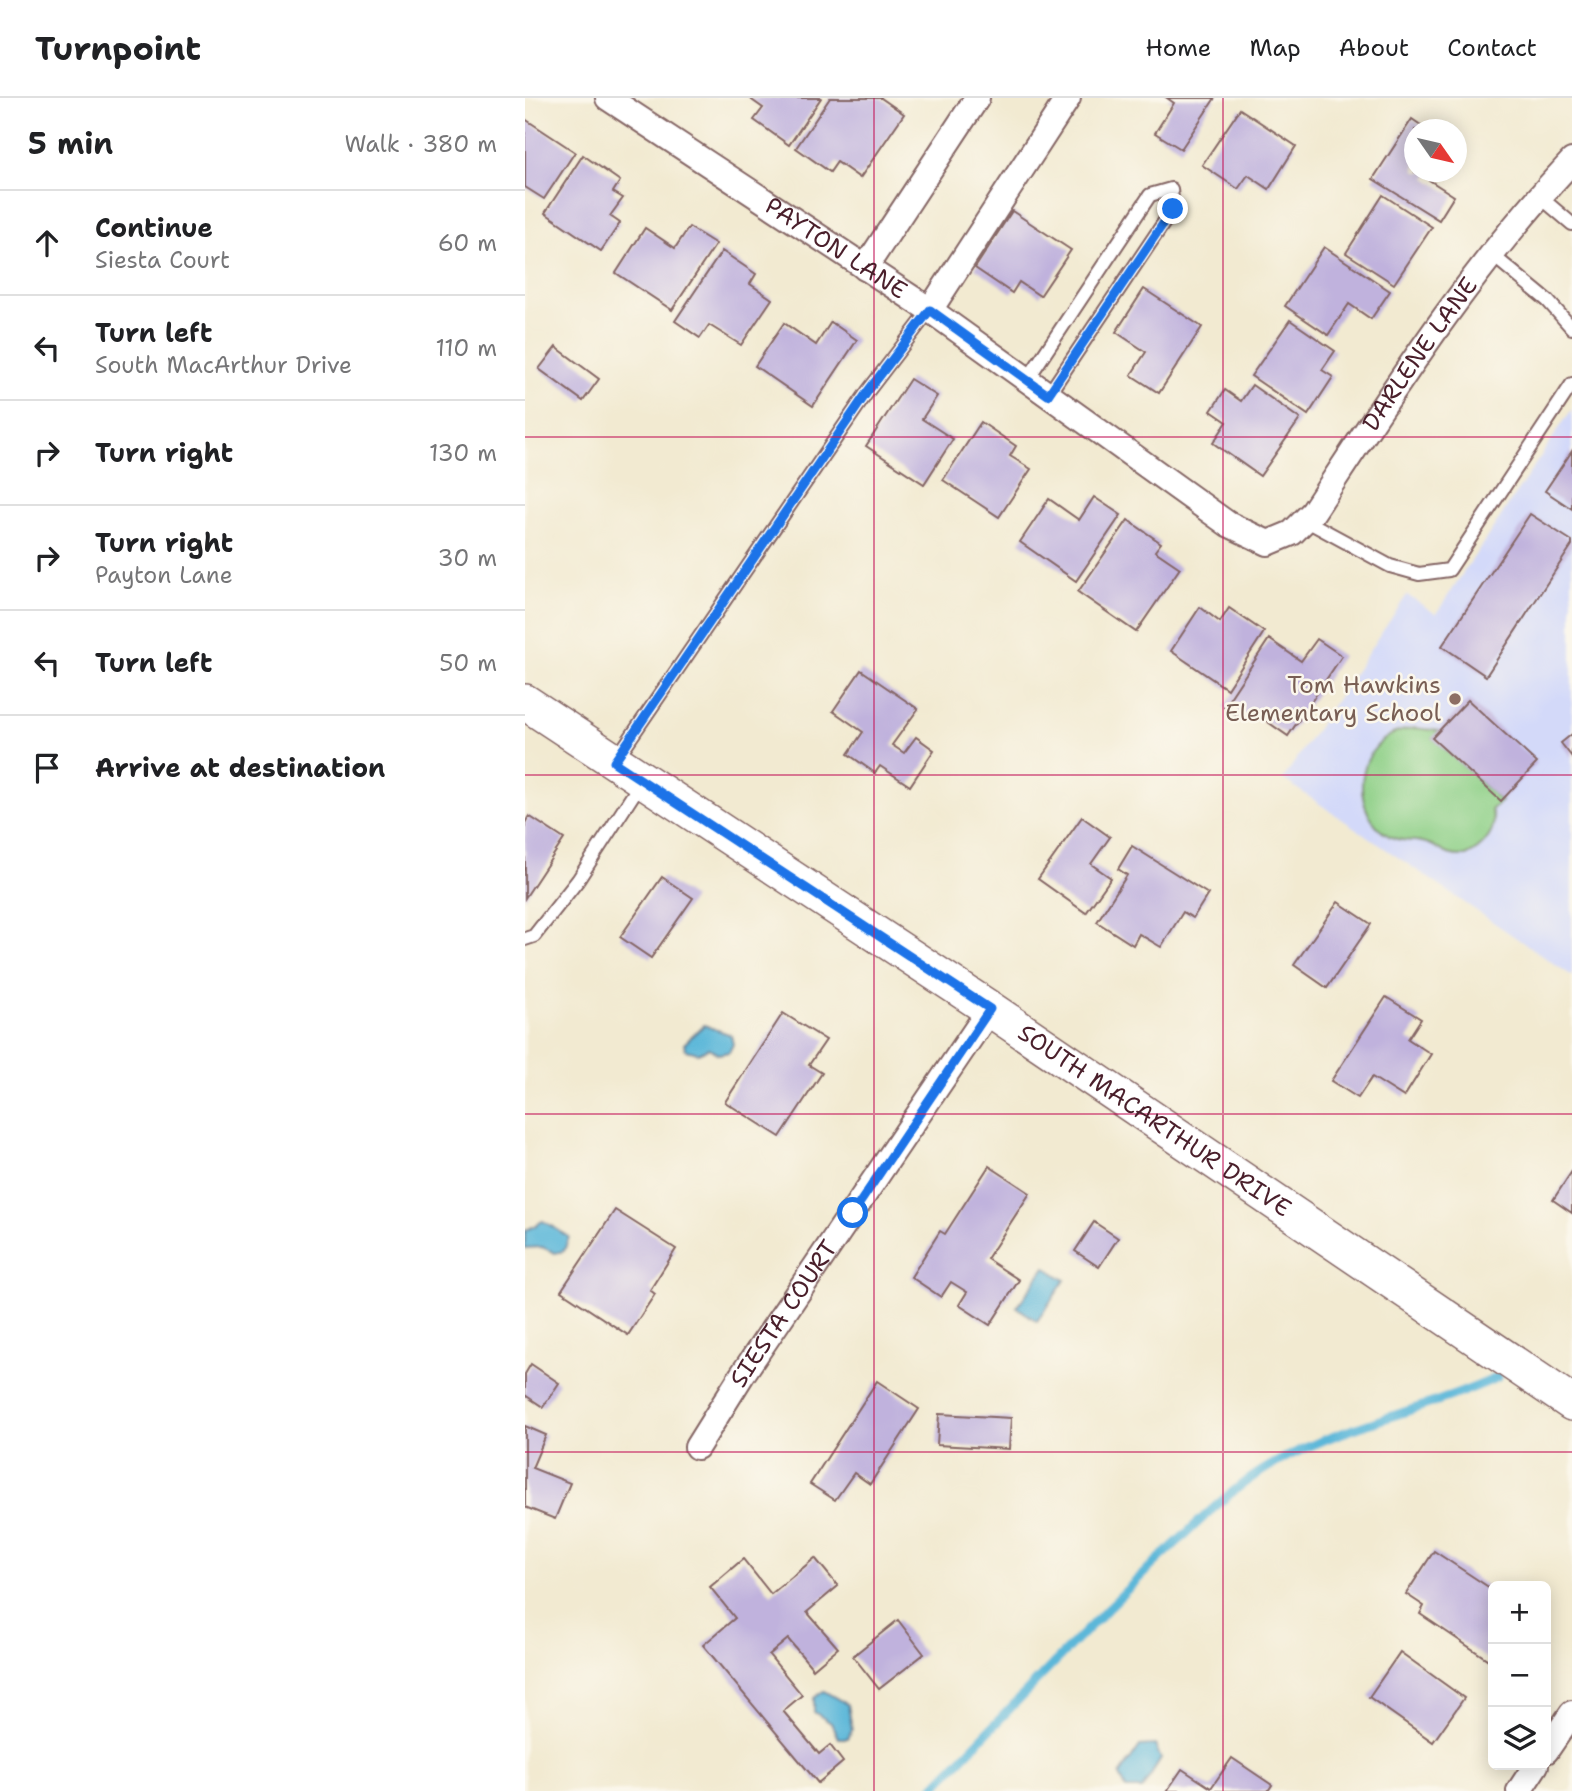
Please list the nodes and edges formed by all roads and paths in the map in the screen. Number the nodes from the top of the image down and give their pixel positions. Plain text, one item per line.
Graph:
1 (608, 98) edge
2 (977, 98) edge
3 (1068, 98) edge
4 (1572, 161) edge
5 (1539, 196) junction
6 (1572, 224) edge
7 (1490, 253) junction
8 (865, 268) junction
9 (930, 310) junction
10 (1572, 328) edge
11 (1027, 380) junction
12 (1572, 384) edge
13 (1048, 395) junction
14 (1305, 520) junction
15 (1268, 543) joint
16 (525, 702) edge
17 (614, 762) junction
18 (642, 781) junction
19 (525, 939) edge
20 (990, 1009) junction
21 (1572, 1403) edge
22 (697, 1447) dead end
23 (1572, 1713) edge
24 (1551, 1744) edge
25 (1533, 1770) edge
26 (1518, 1791) edge

1 - 8 street, PAYTON LANE
2 - 8 street
3 - 9 street
4 - 5 street, DARLENE LANE
5 - 6 lane
5 - 7 street, DARLENE LANE
7 - 10 lane
7 - 14 street, DARLENE LANE
8 - 9 street, PAYTON LANE
9 - 11 street, PAYTON LANE
9 - 17 lane
11 - 13 street, PAYTON LANE
11 - 13 lane
12 - 14 lane
13 - 15 street, PAYTON LANE
14 - 15 street, DARLENE LANE
16 - 17 street, SOUTH MACARTHUR DRIVE
17 - 18 street, SOUTH MACARTHUR DRIVE
18 - 19 lane
18 - 20 street, SOUTH MACARTHUR DRIVE
20 - 21 street, SOUTH MACARTHUR DRIVE
20 - 22 street, SIESTA COURT
23 - 24 street
25 - 26 street

